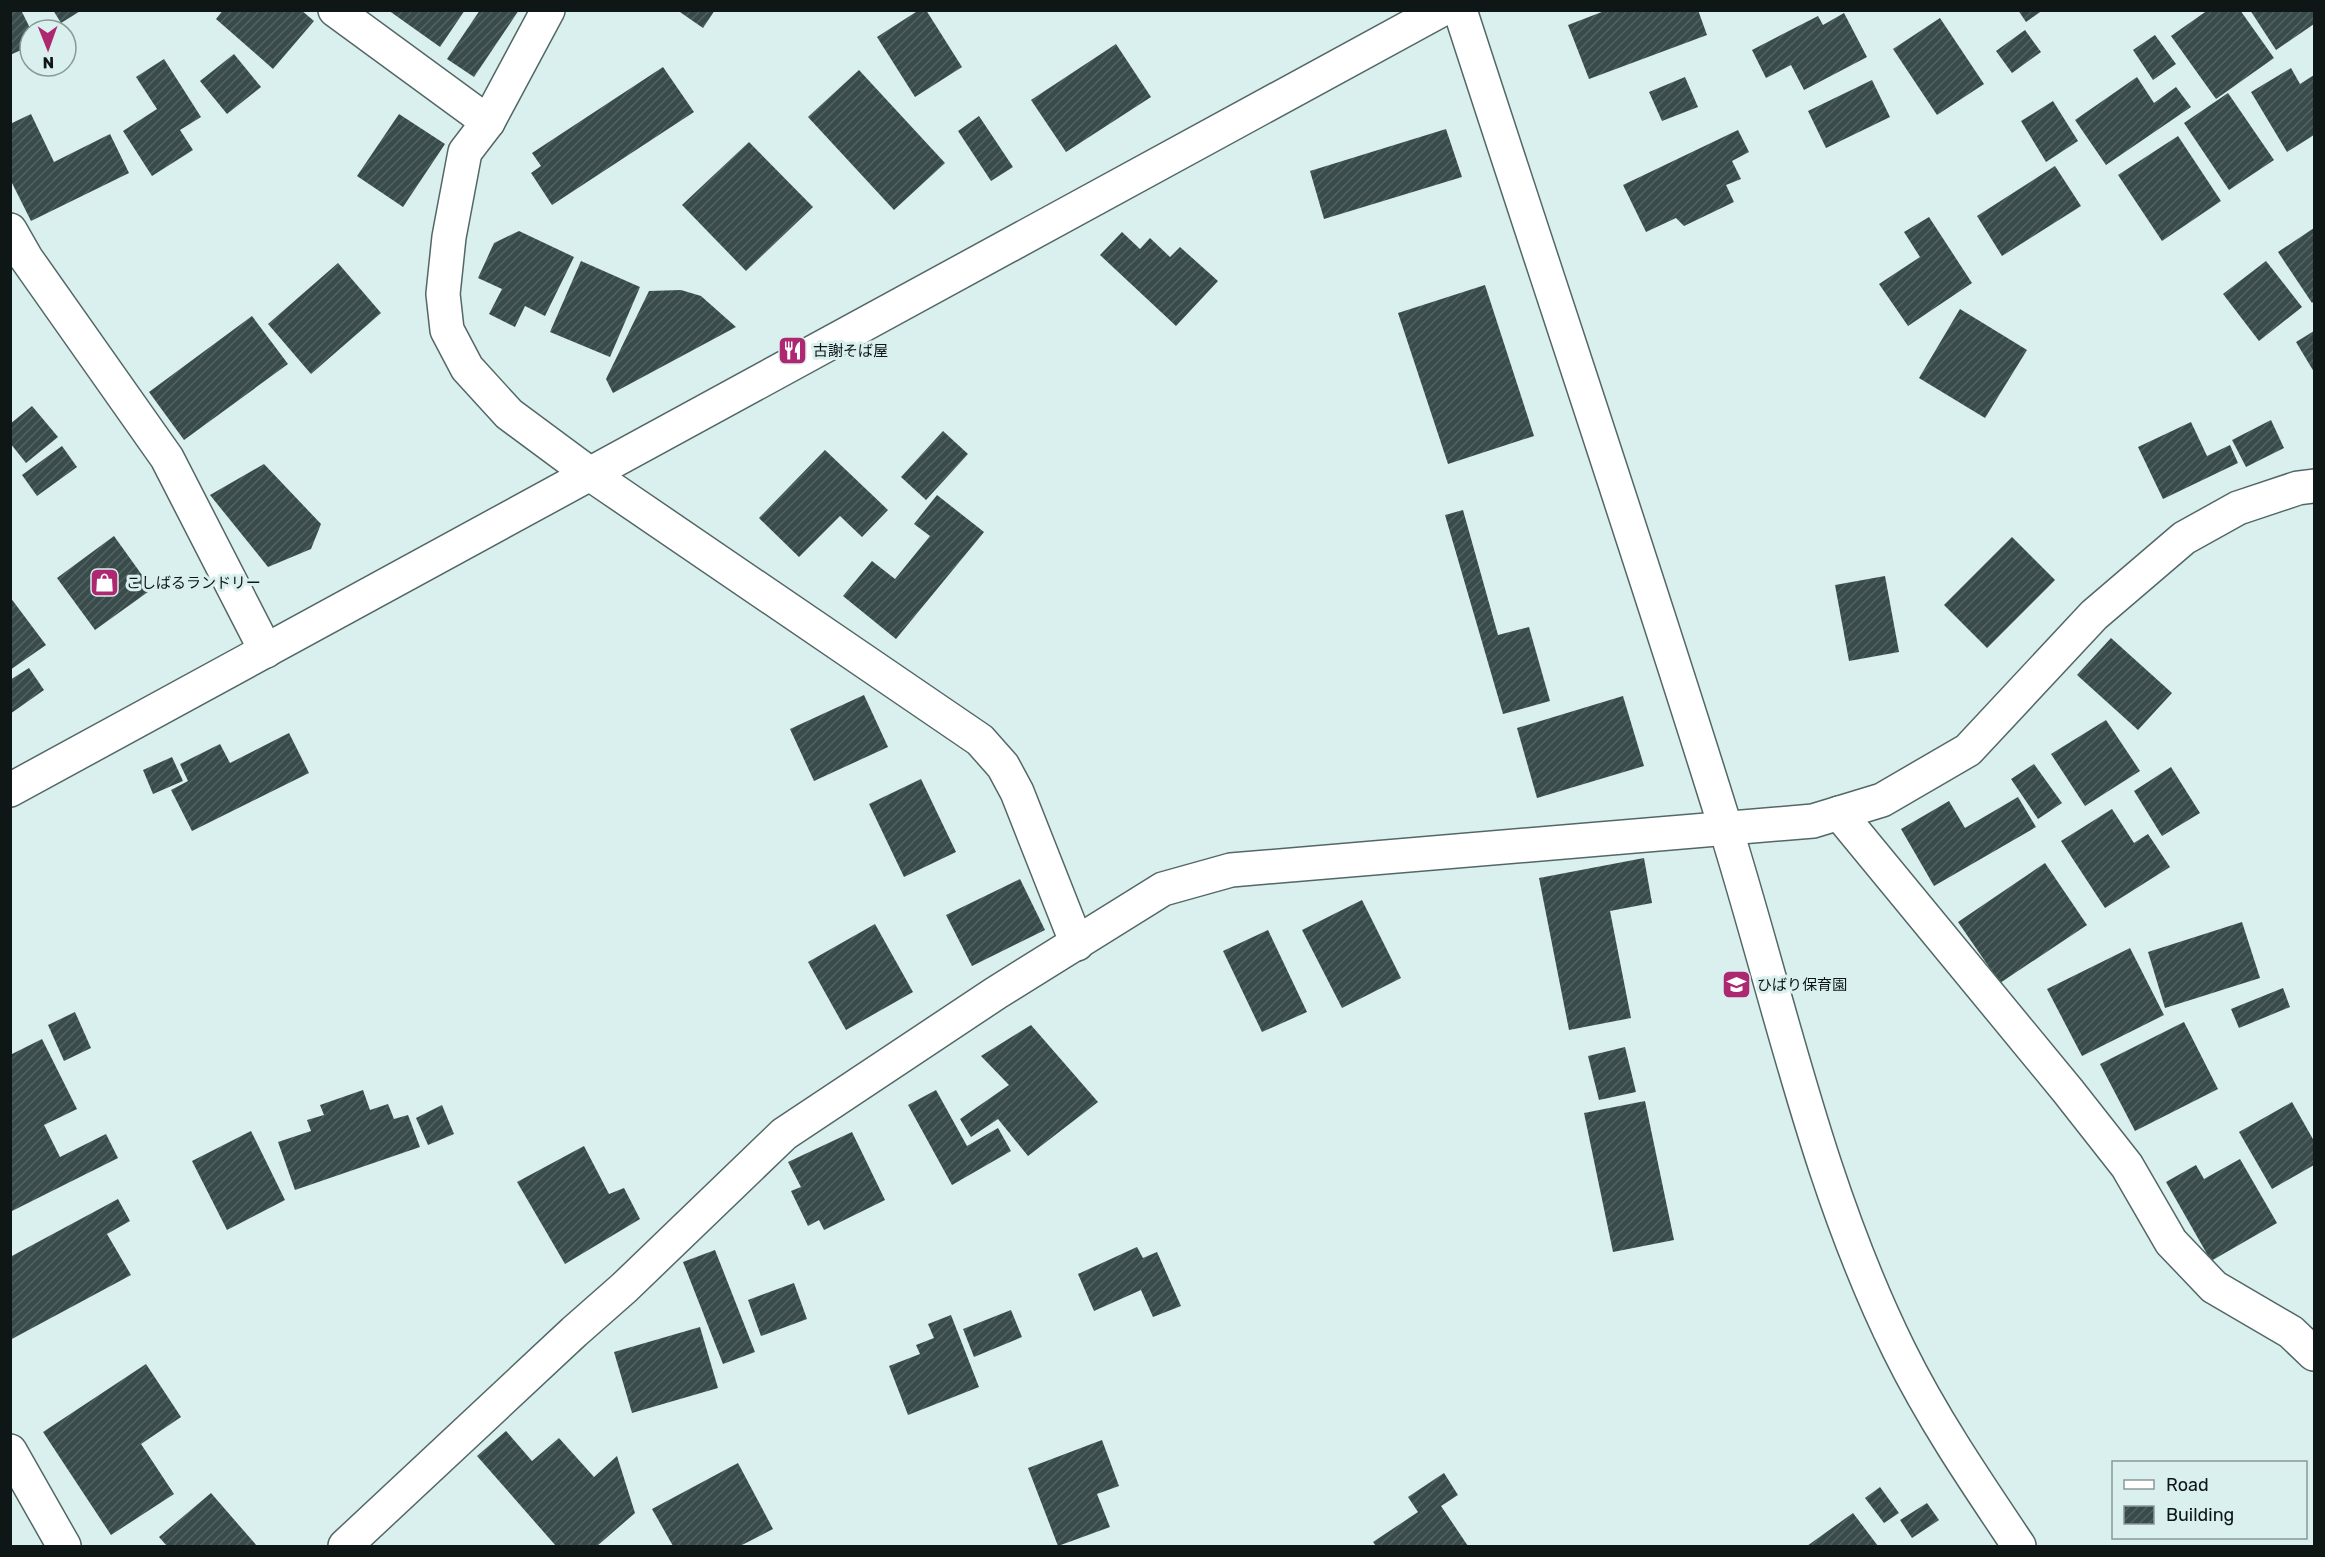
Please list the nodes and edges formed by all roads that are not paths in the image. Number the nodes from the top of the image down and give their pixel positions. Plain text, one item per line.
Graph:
1 (335, 10) edge
2 (548, 10) edge
3 (1441, 10) edge
4 (1460, 10) edge
5 (488, 122) junction
6 (10, 230) edge
7 (590, 474) junction
8 (2314, 486) edge
9 (266, 651) junction
10 (10, 790) edge
11 (1839, 813) junction
12 (1725, 828) junction
13 (1077, 944) junction
14 (2314, 1354) edge
15 (10, 1451) edge
16 (64, 1546) edge
17 (345, 1546) edge
18 (2019, 1546) edge

1 - 5 street
2 - 5 street
3 - 7 street
4 - 12 street
5 - 7 street
6 - 9 street
7 - 9 street
7 - 13 street
8 - 11 street
9 - 10 street
11 - 12 street
11 - 14 street
12 - 13 street
12 - 18 street
13 - 17 street
15 - 16 street

